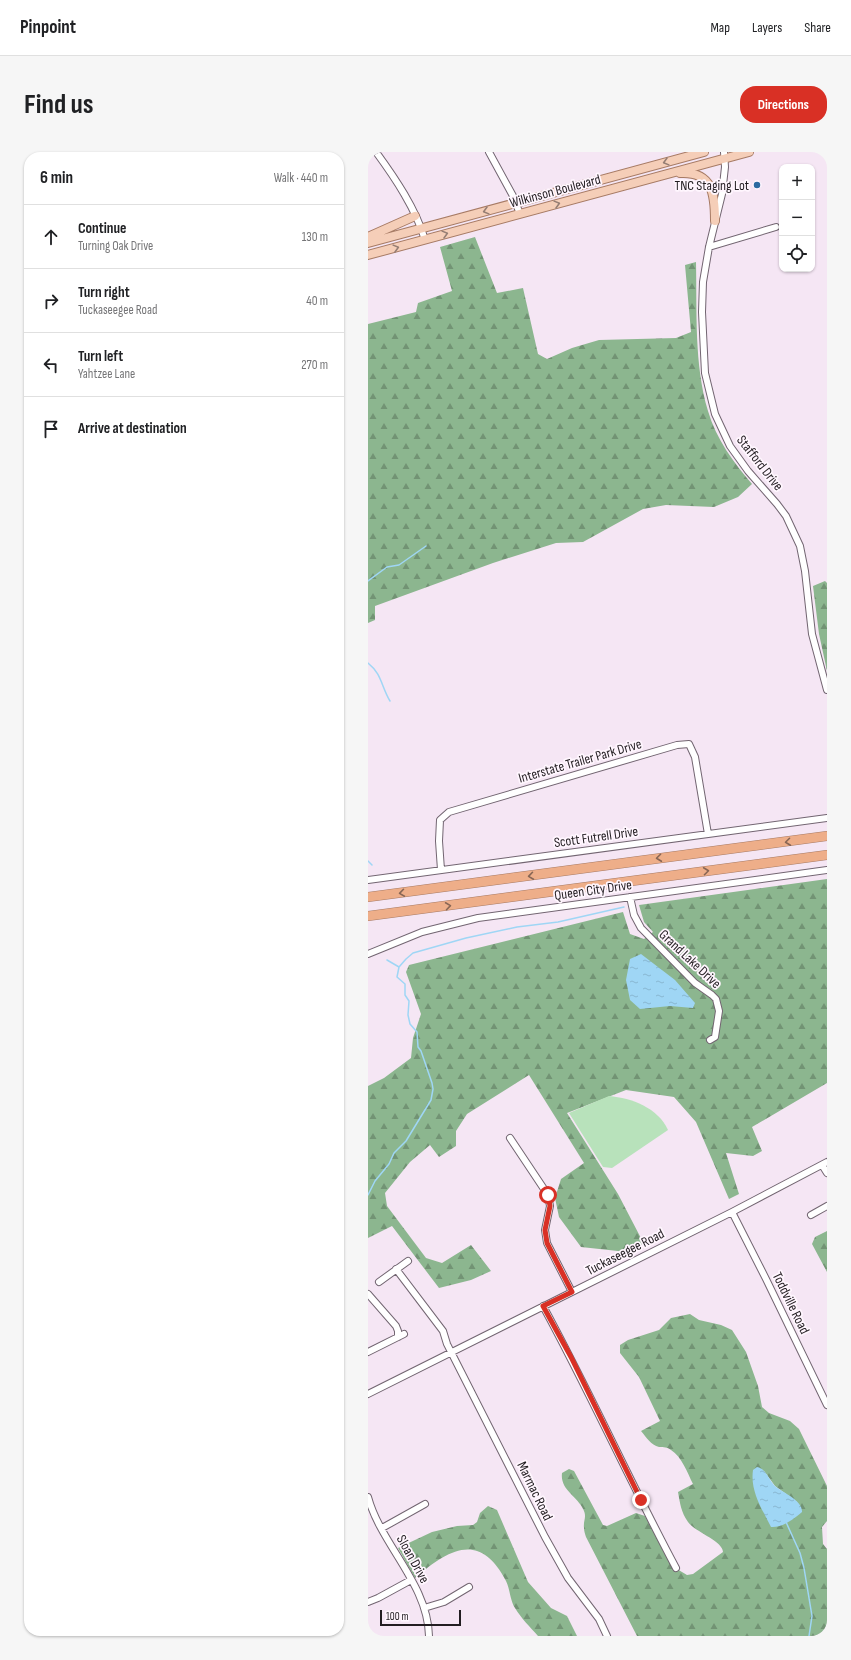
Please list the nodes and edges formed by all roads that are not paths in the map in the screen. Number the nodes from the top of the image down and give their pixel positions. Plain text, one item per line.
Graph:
1 (376, 152) edge
2 (489, 152) edge
3 (704, 152) edge
4 (749, 152) edge
5 (725, 155) edge
6 (663, 175) junction
7 (517, 203) junction
8 (520, 214) junction
9 (415, 216) junction
10 (715, 221) junction
11 (776, 227) dead end
12 (422, 229) junction
13 (368, 237) edge
14 (425, 240) junction
15 (368, 243) edge
16 (708, 247) junction
17 (368, 255) edge
18 (827, 690) edge
19 (827, 818) edge
20 (708, 834) junction
21 (827, 836) edge
22 (827, 855) edge
23 (441, 870) junction
24 (827, 870) edge
25 (368, 880) edge
26 (368, 897) edge
27 (630, 897) junction
28 (368, 916) edge
29 (368, 954) edge
30 (710, 1040) dead end
31 (510, 1138) dead end
32 (825, 1163) edge
33 (827, 1173) edge
34 (827, 1206) edge
35 (732, 1212) junction
36 (811, 1215) dead end
37 (408, 1261) dead end
38 (396, 1270) junction
39 (379, 1282) dead end
40 (572, 1292) junction
41 (368, 1294) edge
42 (543, 1306) junction
43 (404, 1334) dead end
44 (398, 1337) junction
45 (368, 1352) edge
46 (452, 1352) junction
47 (368, 1394) edge
48 (827, 1405) edge
49 (368, 1497) edge
50 (425, 1504) dead end
51 (382, 1528) junction
52 (676, 1568) dead end
53 (411, 1580) junction
54 (469, 1587) dead end
55 (368, 1602) edge
56 (424, 1608) junction
57 (429, 1636) edge
58 (607, 1636) edge

1 - 9 street
2 - 7 street
3 -> 7 main road, Wilkinson Boulevard
4 - 5 main road, Wilkinson Boulevard
5 - 6 main road, Wilkinson Boulevard
5 - 10 street, Stafford Drive
8 -> 6 main road, Wilkinson Boulevard
6 - 10 main road
7 - 8 street
7 -> 12 main road, Wilkinson Boulevard
14 -> 8 main road, Wilkinson Boulevard
9 - 12 street
9 - 13 main road
10 - 16 street, Stafford Drive
11 - 16 street
12 - 14 street
12 - 15 main road, Wilkinson Boulevard
17 -> 14 main road, Wilkinson Boulevard
16 - 18 street, Stafford Drive
19 - 20 street, Scott Futrell Drive
20 - 23 street, Scott Futrell Drive
20 - 23 street, Interstate Trailer Park Drive
21 -> 26 highway
28 -> 22 highway
23 - 25 street, Scott Futrell Drive
24 - 27 street, Queen City Drive
27 - 29 street, Queen City Drive
27 - 30 street, Grand Lake Drive
31 - 40 street
32 - 33 street
32 - 35 street, Tuckaseegee Road
34 - 36 street
35 - 40 street, Tuckaseegee Road
35 - 48 street, Toddville Road
37 - 38 street
38 - 39 street
38 - 46 street, Marmac Road
40 - 42 street, Tuckaseegee Road
41 - 44 street
42 - 46 street, Tuckaseegee Road
42 - 52 street
43 - 44 street
44 - 45 street
46 - 47 street, Tuckaseegee Road
46 - 58 street, Marmac Road
49 - 51 street, Sloan Drive
50 - 51 street
51 - 53 street, Sloan Drive
53 - 55 street
53 - 56 street, Sloan Drive
54 - 56 street
56 - 57 street, Sloan Drive

